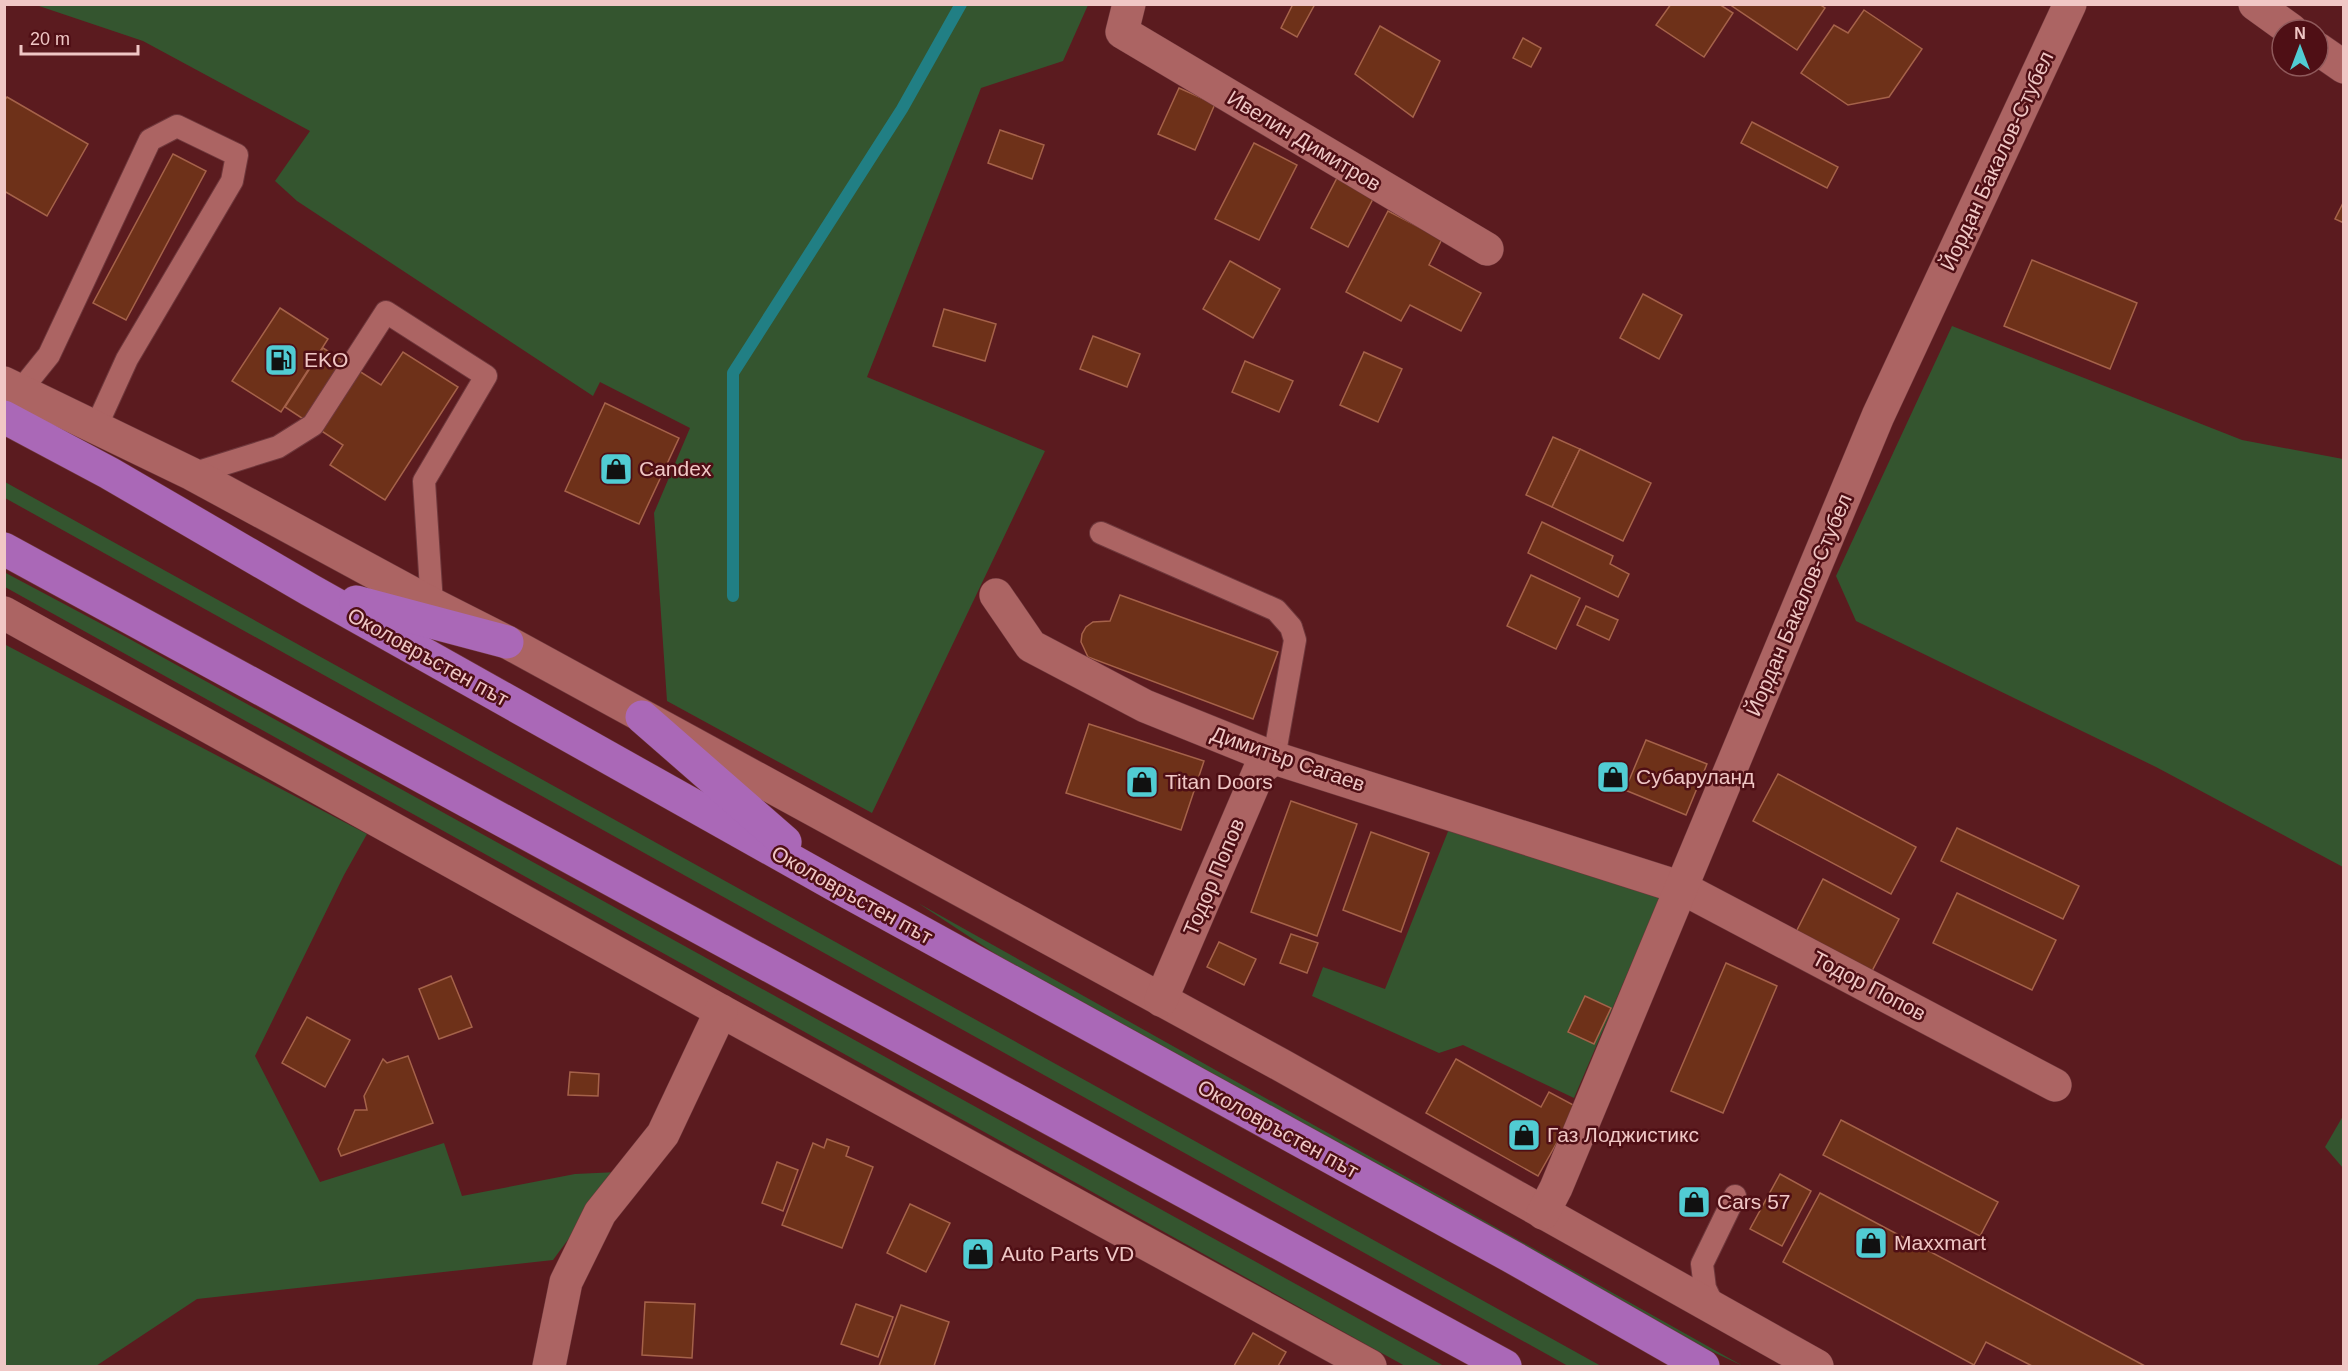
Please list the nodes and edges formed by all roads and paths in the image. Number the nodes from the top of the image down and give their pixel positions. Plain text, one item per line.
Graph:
1 (2070, 4) edge
2 (2254, 4) edge
3 (1125, 18) edge
4 (2274, 18) edge
5 (2330, 58) edge
6 (2343, 67) edge
7 (1487, 249) dead end
8 (10, 397) edge
9 (96, 427) junction
10 (192, 474) junction
11 (1101, 533) dead end
12 (4, 549) edge
13 (310, 590) junction
14 (996, 595) dead end
15 (432, 604) junction
16 (4, 613) edge
17 (507, 642) junction
18 (642, 717) junction
19 (1274, 758) junction
20 (837, 886) junction
21 (1682, 888) junction
22 (1161, 1000) junction
23 (721, 1011) junction
24 (2055, 1085) dead end
25 (1735, 1196) dead end
26 (1543, 1212) junction
27 (1714, 1309) junction
28 (549, 1366) edge
29 (1371, 1366) edge
30 (1505, 1366) edge
31 (1703, 1366) edge
32 (1817, 1366) edge

1 - 21 street, Йордан Бакалов-Стубел
2 - 4 street
3 - 7 street, Ивелин Димитров
5 - 6 street
8 - 9 street
8 - 9 lane
8 - 13 highway, Околовръстен път
9 - 10 street
10 - 15 street
10 - 15 lane
11 - 19 lane
12 - 30 highway
13 - 17 highway
13 - 20 highway, Околовръстен път
14 - 19 street, Димитър Сагаев
15 - 17 street
16 - 23 street
17 - 18 street
18 - 20 highway
18 - 22 street
19 - 21 street, Димитър Сагаев
19 - 22 street, Тодор Попов
20 - 31 highway, Околовръстен път
21 - 24 street, Тодор Попов
21 - 26 street, Йордан Бакалов-Стубел
22 - 26 street
23 - 28 street
23 - 29 street
25 - 27 lane
26 - 27 street
27 - 32 street

